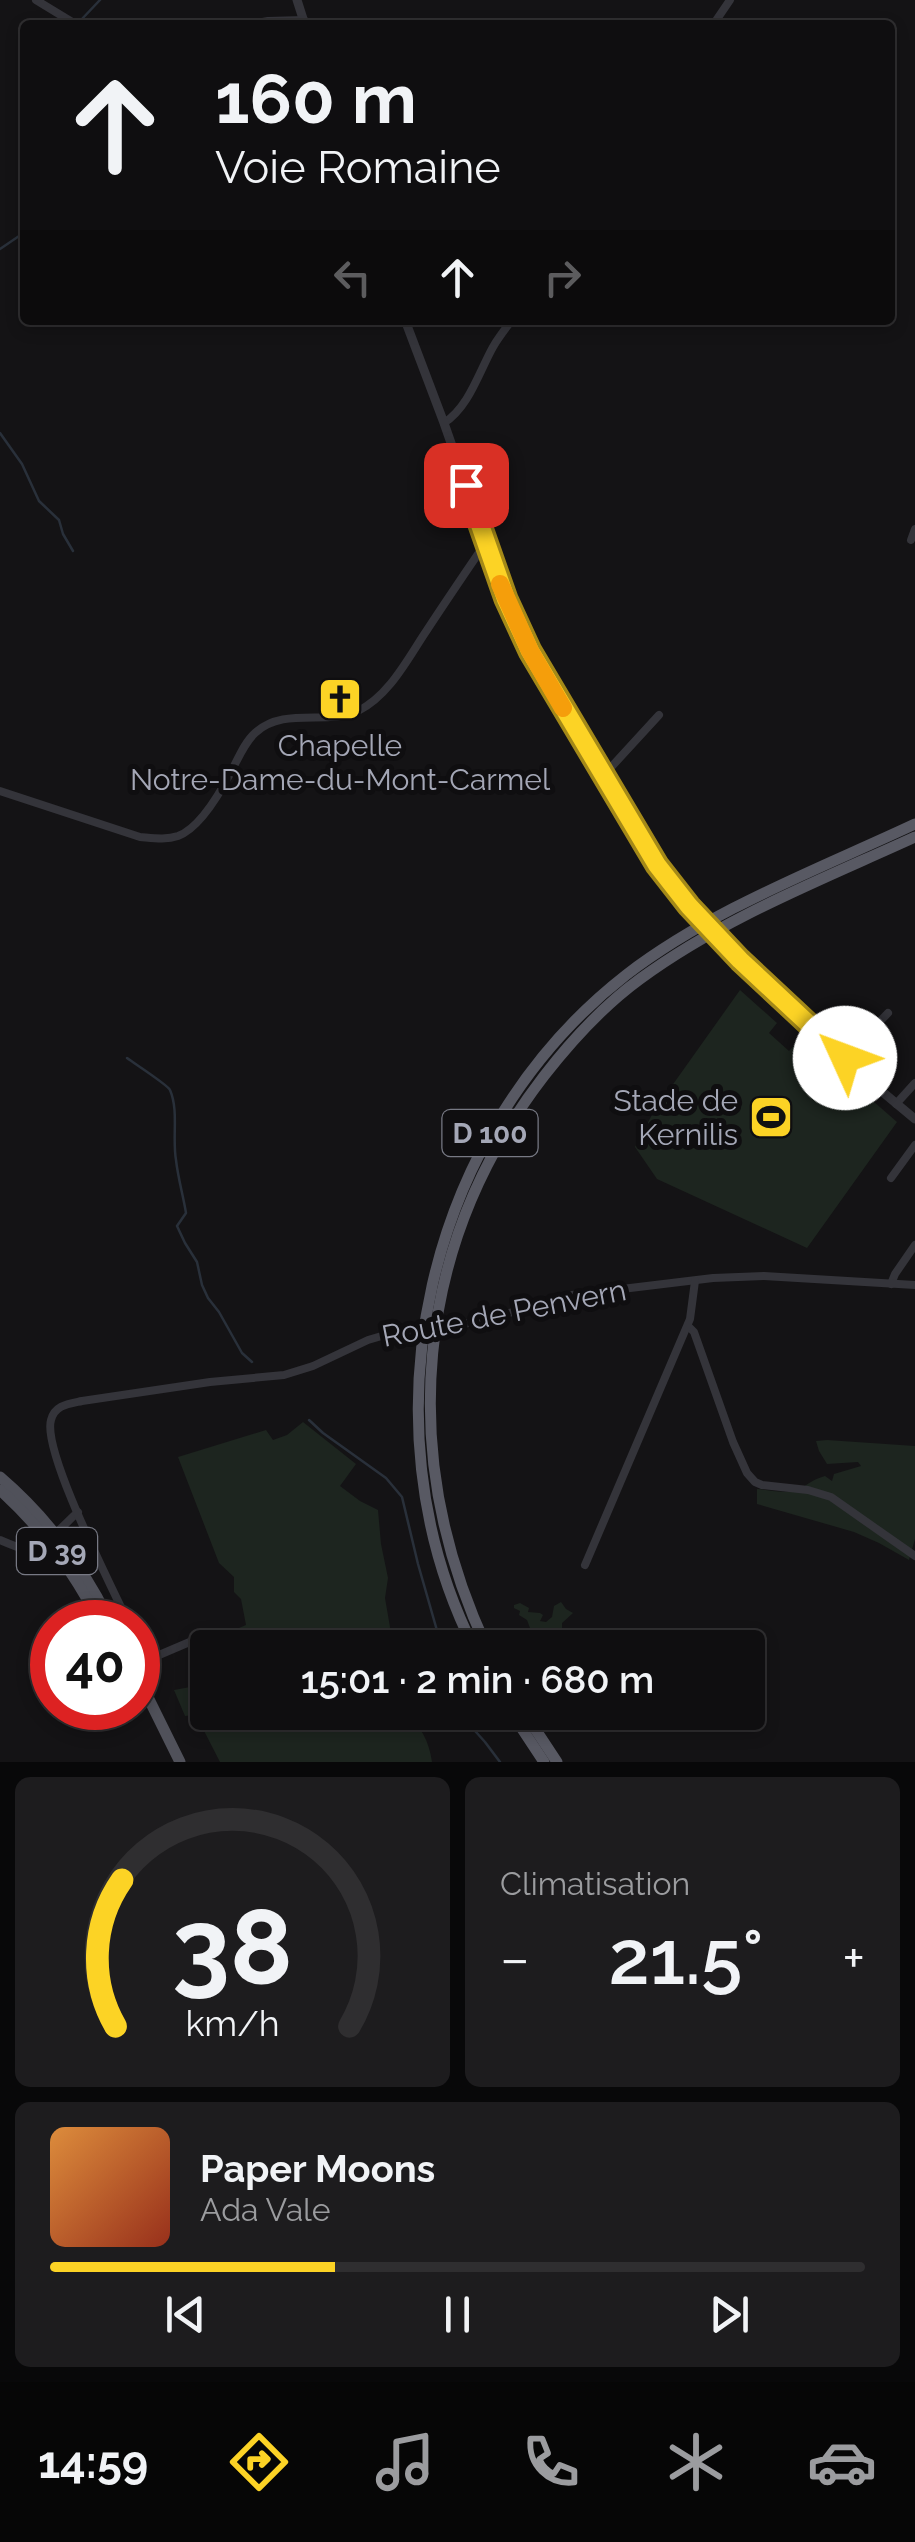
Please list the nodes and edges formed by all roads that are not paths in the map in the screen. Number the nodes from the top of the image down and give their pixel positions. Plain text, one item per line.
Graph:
1 (36, 0) edge
2 (69, 20) edge
3 (406, 325) edge
4 (508, 325) edge
5 (444, 423) junction
6 (915, 529) edge
7 (911, 540) dead end
8 (488, 547) junction
9 (659, 716) dead end
10 (603, 776) junction
11 (0, 791) edge
12 (915, 824) edge
13 (915, 836) edge
14 (888, 1013) dead end
15 (845, 1058) junction
16 (915, 1083) edge
17 (896, 1104) junction
18 (915, 1119) edge
19 (915, 1145) edge
20 (891, 1178) dead end
21 (915, 1245) edge
22 (695, 1281) junction
23 (891, 1284) junction
24 (915, 1285) edge
25 (688, 1326) junction
26 (0, 1477) edge
27 (0, 1490) edge
28 (78, 1512) junction
29 (52, 1536) junction
30 (0, 1540) edge
31 (915, 1556) edge
32 (585, 1566) dead end
33 (88, 1600) edge
34 (98, 1600) edge
35 (118, 1600) edge
36 (466, 1630) edge
37 (480, 1630) edge
38 (190, 1642) edge
39 (160, 1655) edge
40 (160, 1725) edge
41 (159, 1730) edge
42 (523, 1730) edge
43 (536, 1730) edge
44 (177, 1762) edge
45 (544, 1762) edge
46 (558, 1762) edge

1 - 2 street
3 - 5 street
4 - 5 street
5 - 8 street
6 - 7 street
8 - 10 street
8 - 11 street
9 - 10 street
10 - 15 street, bridge
12 - 36 highway, D 100
13 - 37 highway, D 100
14 - 15 street
15 - 17 street
16 - 17 street
17 - 18 street
19 - 20 street
21 - 23 street
22 - 23 street, Route de Penvern
22 - 25 street
22 - 28 street, Route de Penvern, bridge
23 - 24 street, Route de Penvern
25 - 31 street
25 - 32 street
26 - 29 main road, D 39
27 - 29 main road, D 39
28 - 29 street
28 - 35 street
29 - 30 street
29 - 33 main road, D 39
29 - 34 main road, D 39
38 - 39 street
40 - 44 main road
41 - 44 main road
42 - 45 highway
43 - 46 highway

